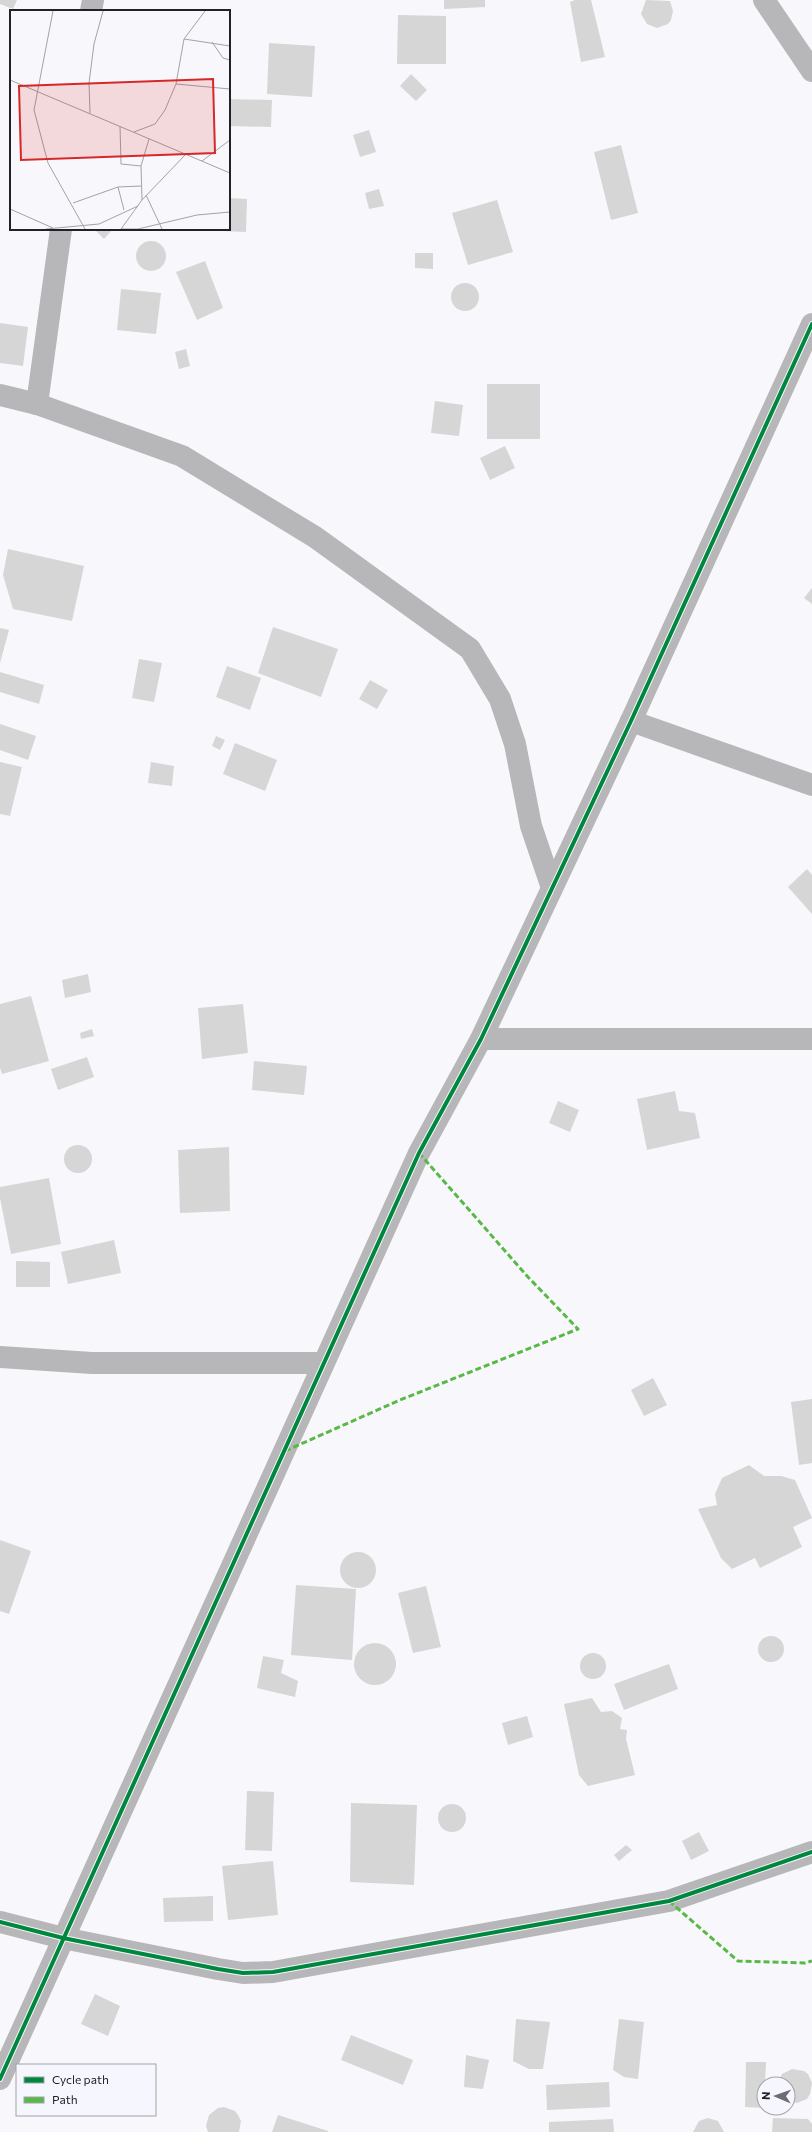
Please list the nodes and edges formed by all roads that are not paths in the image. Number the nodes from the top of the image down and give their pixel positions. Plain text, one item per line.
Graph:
1 (93, 0) edge
2 (764, 0) edge
3 (91, 10) edge
4 (812, 71) edge
5 (61, 230) edge
6 (812, 324) edge
7 (0, 395) edge
8 (37, 404) junction
9 (631, 721) junction
10 (812, 785) edge
11 (552, 888) junction
12 (481, 1039) junction
13 (812, 1039) edge
14 (0, 1357) edge
15 (323, 1363) junction
16 (812, 1852) edge
17 (0, 1922) edge
18 (63, 1938) junction
19 (0, 2079) edge

1 - 3 street
2 - 4 street
5 - 8 street
6 - 9 street
7 - 8 street
8 - 11 street
9 - 10 street
9 - 11 street
11 - 12 street
12 - 13 street
12 - 15 street
14 - 15 street
15 - 18 street
16 - 18 street
17 - 18 street
18 - 19 street

